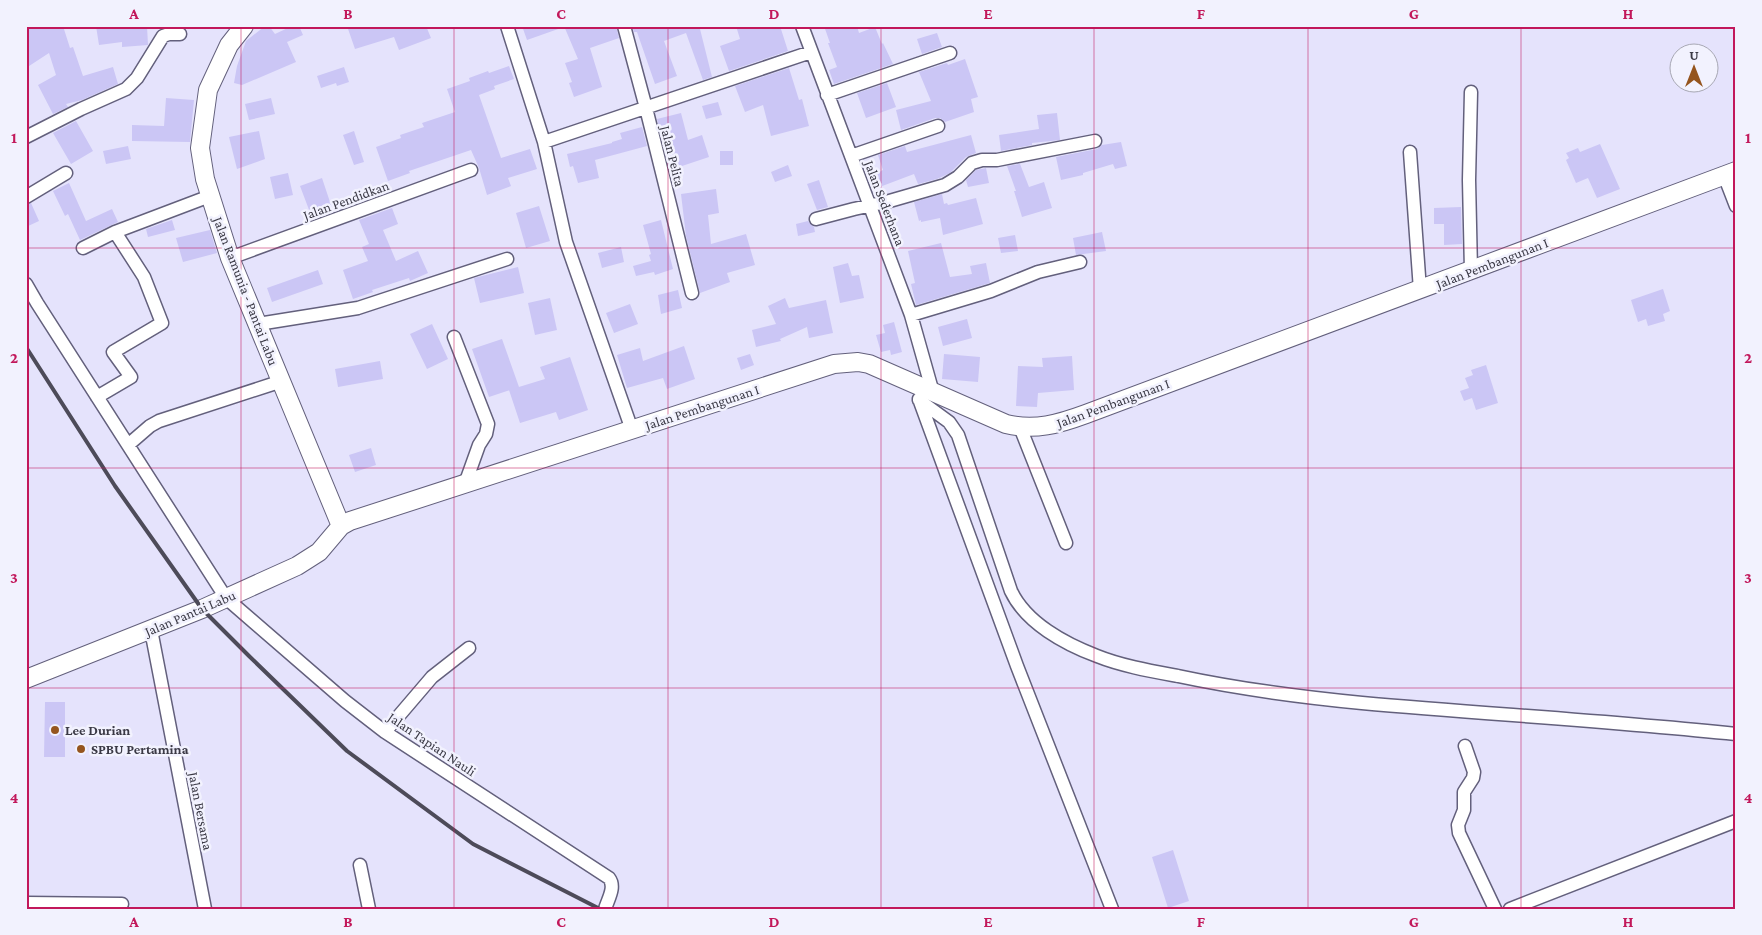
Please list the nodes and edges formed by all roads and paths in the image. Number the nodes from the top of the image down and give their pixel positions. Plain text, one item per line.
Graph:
1 (507, 26) edge
2 (624, 26) edge
3 (802, 26) edge
4 (242, 27) edge
5 (180, 34) dead end
6 (811, 52) junction
7 (950, 53) dead end
8 (1471, 92) dead end
9 (827, 95) junction
10 (646, 108) junction
11 (938, 126) dead end
12 (26, 137) edge
13 (1095, 141) dead end
14 (544, 142) junction
15 (1410, 152) dead end
16 (851, 156) junction
17 (471, 170) dead end
18 (66, 173) dead end
19 (1730, 173) edge
20 (210, 196) junction
21 (26, 197) edge
22 (870, 206) junction
23 (1736, 206) edge
24 (816, 219) dead end
25 (116, 232) junction
26 (84, 248) dead end
27 (230, 258) junction
28 (507, 259) dead end
29 (1080, 262) dead end
30 (1471, 271) junction
31 (26, 284) edge
32 (1420, 290) junction
33 (692, 293) dead end
34 (911, 315) junction
35 (258, 324) junction
36 (454, 337) dead end
37 (282, 381) junction
38 (97, 396) junction
39 (926, 397) junction
40 (1020, 428) junction
41 (632, 430) junction
42 (128, 445) junction
43 (465, 484) junction
44 (341, 526) junction
45 (1066, 543) dead end
46 (226, 598) junction
47 (151, 630) junction
48 (469, 648) dead end
49 (26, 678) edge
50 (385, 732) junction
51 (1736, 734) edge
52 (1465, 746) dead end
53 (1736, 821) edge
54 (360, 865) dead end
55 (26, 903) edge
56 (122, 904) dead end
57 (205, 909) edge
58 (369, 909) edge
59 (605, 909) edge
60 (1112, 909) edge
61 (1495, 909) edge
62 (1510, 909) edge

1 - 14 street
2 - 10 street, Jalan Pelita
3 - 6 street, Jalan Sederhana
4 - 20 main road, Jalan Ramunia - Pantai Labu
5 - 12 street
6 - 9 street, Jalan Sederhana
6 - 10 street
7 - 9 street
8 - 30 street
9 - 16 street, Jalan Sederhana
10 - 14 street
10 - 33 street, Jalan Pelita
11 - 16 street
13 - 22 street
14 - 41 street
15 - 32 street
16 - 22 street, Jalan Sederhana
17 - 27 street, Jalan Pendidkan
18 - 21 street
19 - 23 street
19 - 30 main road, Jalan Pembangunan I
20 - 25 street
20 - 27 main road, Jalan Ramunia - Pantai Labu
22 - 24 street
22 - 34 street, Jalan Sederhana
25 - 26 street
25 - 38 street
27 - 35 main road, Jalan Ramunia - Pantai Labu
28 - 35 street
29 - 34 street
30 - 32 main road, Jalan Pembangunan I
31 - 38 street, Jalan Tapian Nauli
32 - 40 main road, Jalan Pembangunan I
34 - 39 street, Jalan Sederhana
35 - 37 main road, Jalan Ramunia - Pantai Labu
36 - 43 street
37 - 42 street
37 - 44 main road, Jalan Ramunia - Pantai Labu
38 - 42 street, Jalan Tapian Nauli
39 - 40 main road, Jalan Pembangunan I
39 - 41 main road, Jalan Pembangunan I
39 - 51 street
39 - 60 street, Jalan Sederhana
40 - 45 street
41 - 43 main road, Jalan Pembangunan I
42 - 46 street, Jalan Tapian Nauli
43 - 44 main road, Jalan Pembangunan I
44 - 46 main road, Jalan Pantai Labu
46 - 47 main road, Jalan Pantai Labu
46 - 50 street, Jalan Tapian Nauli
47 - 49 main road, Jalan Pantai Labu
47 - 57 street, Jalan Bersama
48 - 50 street
50 - 59 street, Jalan Tapian Nauli
52 - 61 street
53 - 62 street
54 - 58 street
55 - 56 street

